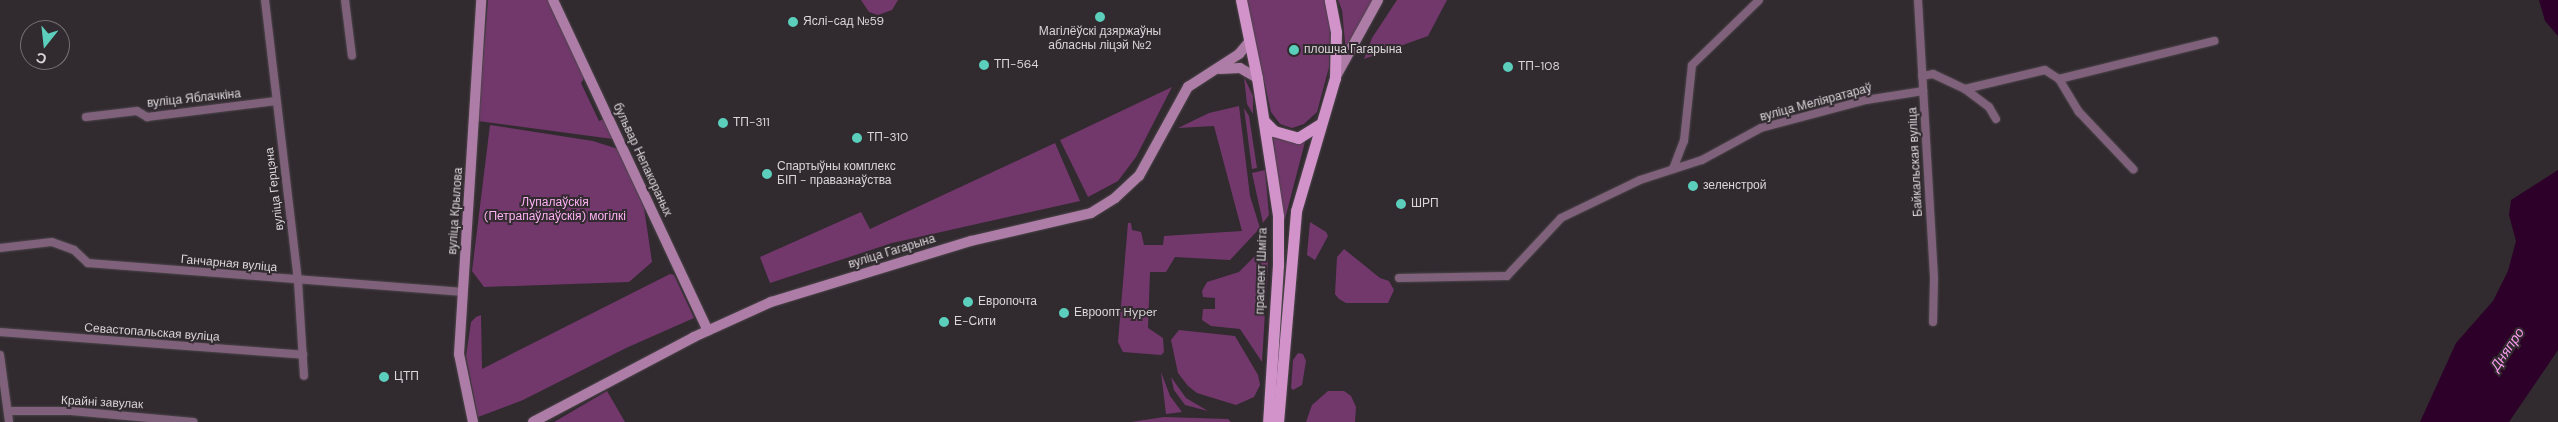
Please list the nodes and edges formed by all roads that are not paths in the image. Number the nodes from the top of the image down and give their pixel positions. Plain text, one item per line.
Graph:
1 (265, 0) edge
2 (345, 0) edge
3 (481, 0) edge
4 (553, 0) edge
5 (1241, 0) edge
6 (1330, 0) edge
7 (1378, 0) edge
8 (1759, 0) edge
9 (1918, 0) edge
10 (2214, 41) dead end
11 (1250, 42) junction
12 (352, 56) dead end
13 (1214, 70) junction
14 (1922, 76) junction
15 (1257, 78) junction
16 (1335, 78) junction
17 (2059, 79) junction
18 (1965, 89) junction
19 (1923, 91) junction
20 (276, 101) junction
21 (86, 117) dead end
22 (1996, 119) dead end
23 (1265, 122) junction
24 (1319, 125) junction
25 (1673, 169) junction
26 (2133, 169) dead end
27 (0, 248) edge
28 (1399, 278) dead end
29 (298, 281) junction
30 (463, 292) junction
31 (1933, 322) dead end
32 (708, 331) junction
33 (0, 332) edge
34 (0, 355) edge
35 (303, 356) junction
36 (304, 376) dead end
37 (8, 410) junction
38 (9, 422) edge
39 (194, 422) edge
40 (473, 422) edge
41 (533, 422) edge
42 (1268, 422) edge
43 (1278, 422) edge

1 - 20 street, вуліца Герцэна
2 - 12 street
3 - 30 main road, вуліца Крылова
4 - 32 main road, бульвар Непакораных
5 - 11 main road, праспект Шміта
6 - 16 main road, праспект Шміта
7 - 16 main road
8 - 25 street
9 - 14 street, Байкальская вуліца
10 - 17 street
11 - 13 main road, вуліца Гагарына
11 - 15 main road, праспект Шміта
13 - 15 main road
13 - 32 main road, вуліца Гагарына
14 - 18 street
14 - 19 street, Байкальская вуліца
15 - 23 main road, праспект Шміта
16 - 24 main road, праспект Шміта
17 - 18 street
17 - 26 street
18 - 22 street
19 - 25 street, вуліца Меліяратараў
19 - 31 street, Байкальская вуліца
20 - 21 street, вуліца Яблачкіна
20 - 29 street, вуліца Герцэна
23 - 24 main road
23 - 42 main road, праспект Шміта
24 - 43 main road, праспект Шміта
25 - 28 street, вуліца Меліяратараў
27 - 29 street, Ганчарная вуліца
29 - 30 street, Ганчарная вуліца
29 - 35 street, вуліца Герцэна
30 - 40 main road, вуліца Крылова
32 - 41 main road, вуліца Гагарына
33 - 35 street, Севастопальская вуліца
34 - 37 street
35 - 36 street, вуліца Герцэна
37 - 38 street
37 - 39 street, Крайні завулак

